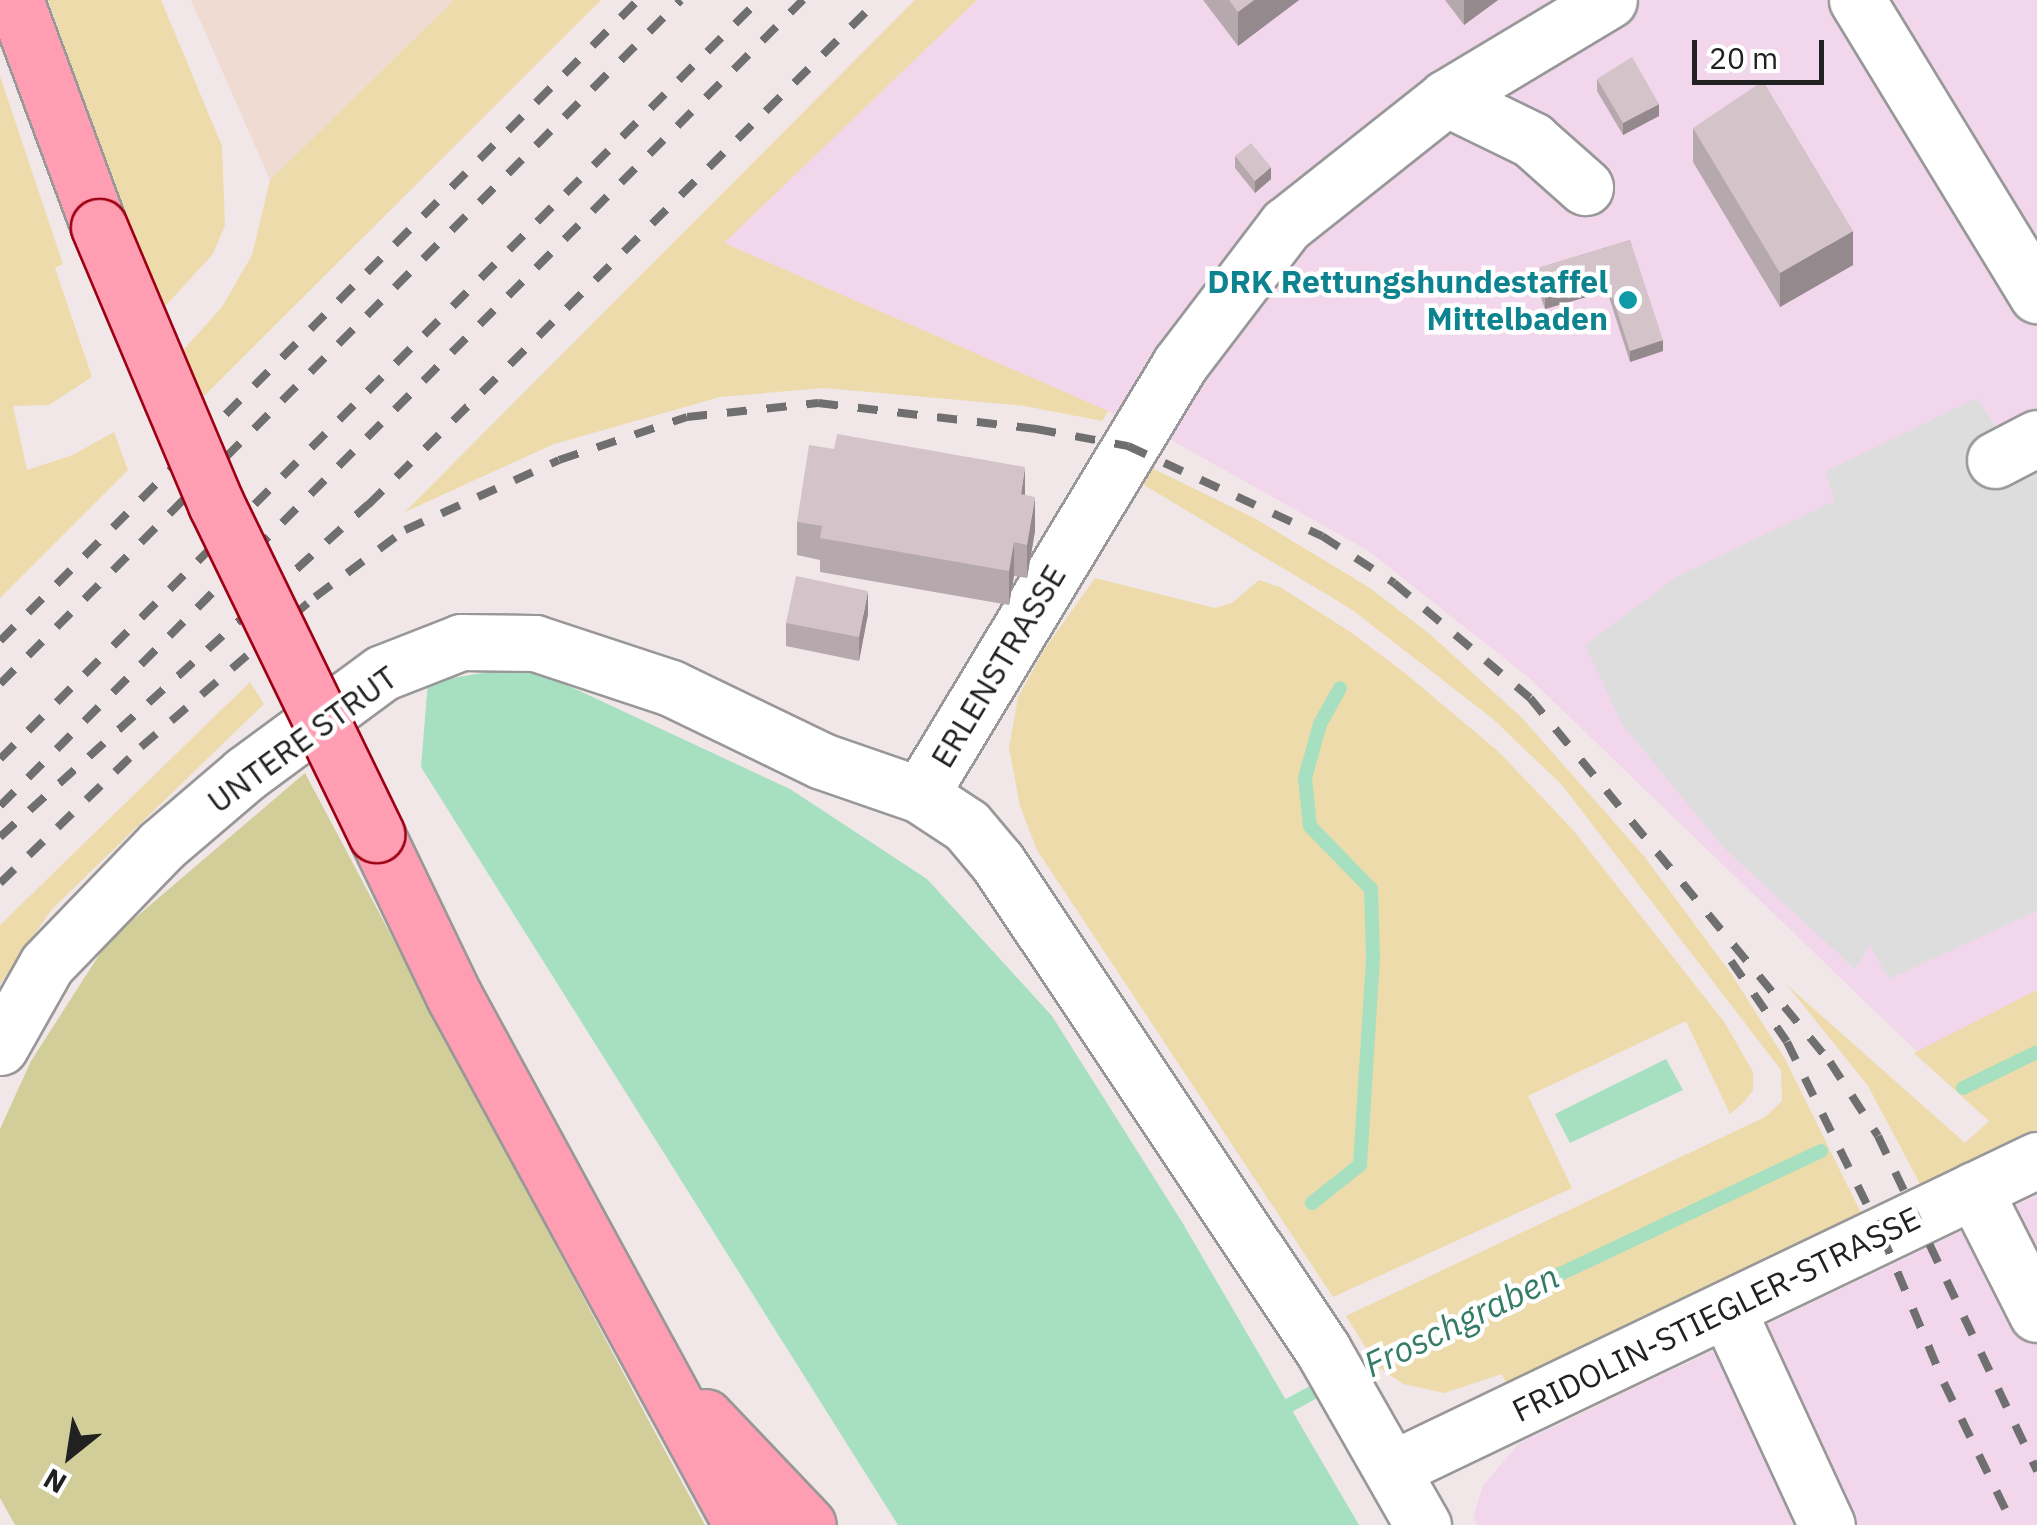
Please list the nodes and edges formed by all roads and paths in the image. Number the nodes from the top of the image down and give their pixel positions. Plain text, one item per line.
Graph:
1 (15, 0) edge
2 (1608, 0) edge
3 (1857, 0) edge
4 (1446, 98) junction
5 (1585, 187) dead end
6 (2037, 295) edge
7 (920, 795) junction
8 (0, 1048) edge
9 (2037, 1160) edge
10 (1974, 1190) junction
11 (2036, 1308) edge
12 (1727, 1309) junction
13 (655, 1364) junction
14 (1381, 1446) junction
15 (742, 1525) edge
16 (808, 1525) edge
17 (1423, 1525) edge
18 (1827, 1525) edge

1 - 13 main road, bridge
2 - 4 street, ERLENSTRASSE
3 - 6 street
4 - 5 street
4 - 7 street, ERLENSTRASSE
7 - 8 street, UNTERE STRUT
7 - 14 street, ERLENSTRASSE
9 - 10 street, FRIDOLIN-STIEGLER-STRASSE
10 - 11 street
10 - 12 street, FRIDOLIN-STIEGLER-STRASSE
12 - 14 street, FRIDOLIN-STIEGLER-STRASSE
12 - 18 street
13 - 15 main road
13 - 16 main road
14 - 17 street, ERLENSTRASSE

